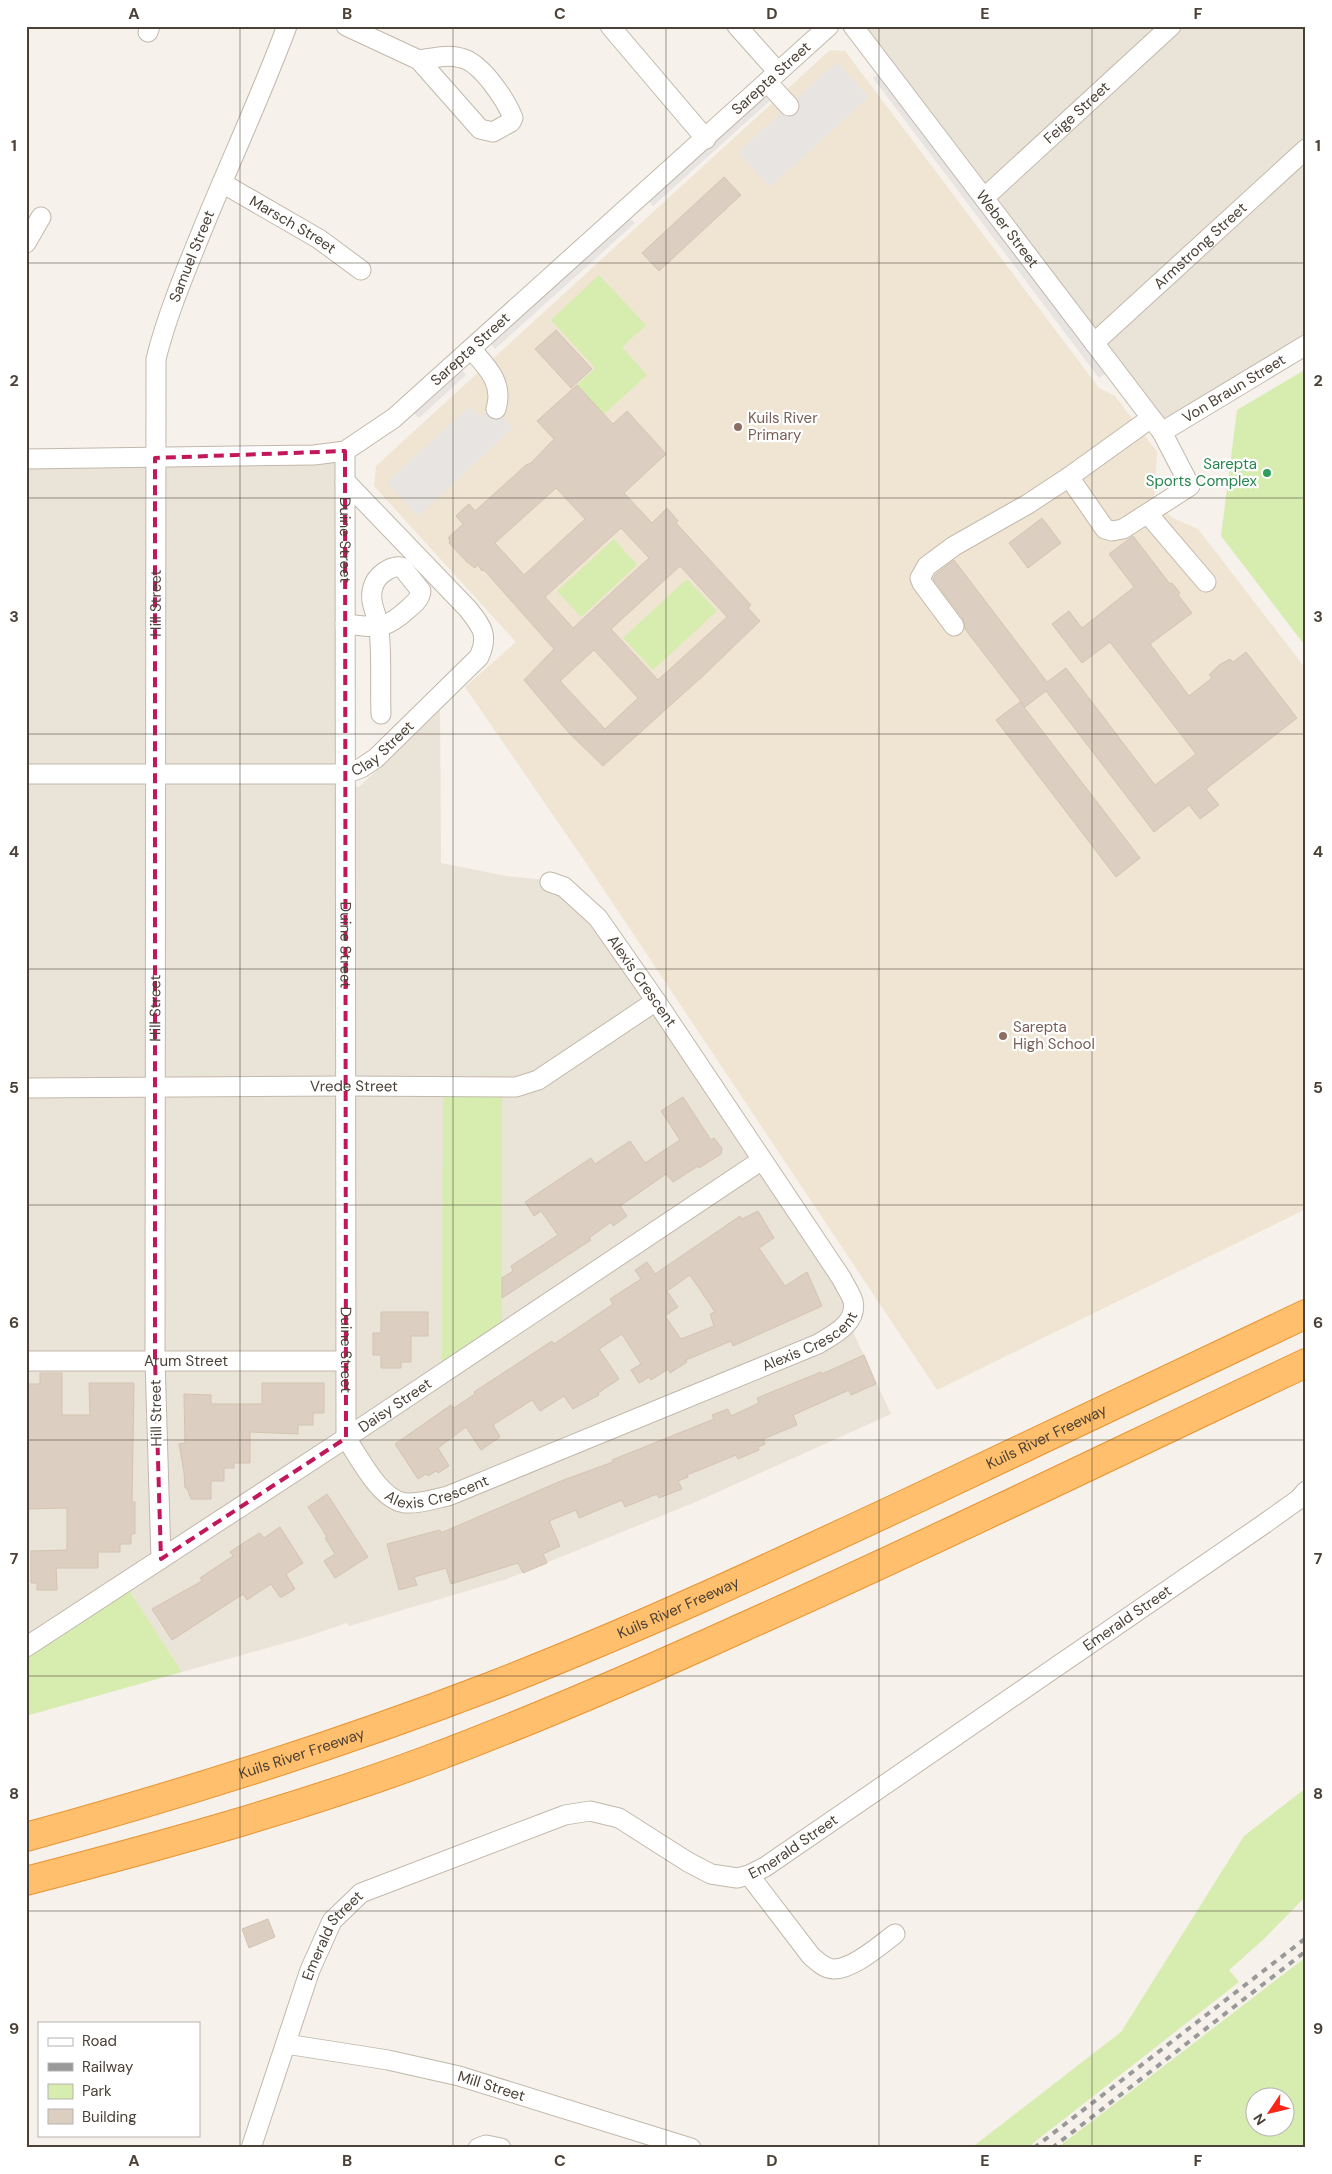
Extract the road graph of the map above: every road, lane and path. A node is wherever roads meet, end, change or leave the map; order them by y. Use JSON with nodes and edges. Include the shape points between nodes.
{"nodes":[{"id":1,"x":287,"y":26,"type":"edge"},
{"id":2,"x":346,"y":26,"type":"edge"},
{"id":3,"x":610,"y":26,"type":"edge"},
{"id":4,"x":737,"y":26,"type":"edge"},
{"id":5,"x":829,"y":26,"type":"edge"},
{"id":6,"x":853,"y":26,"type":"edge"},
{"id":7,"x":1171,"y":26,"type":"edge"},
{"id":8,"x":419,"y":60,"type":"junction"},
{"id":9,"x":772,"y":77,"type":"junction"},
{"id":10,"x":789,"y":106,"type":"dead end"},
{"id":11,"x":706,"y":138,"type":"junction"},
{"id":12,"x":1306,"y":148,"type":"edge"},
{"id":13,"x":222,"y":183,"type":"junction"},
{"id":14,"x":984,"y":198,"type":"junction"},
{"id":15,"x":42,"y":217,"type":"dead end"},
{"id":16,"x":26,"y":244,"type":"edge"},
{"id":17,"x":361,"y":270,"type":"dead end"},
{"id":18,"x":1094,"y":344,"type":"junction"},
{"id":19,"x":1306,"y":345,"type":"edge"},
{"id":20,"x":471,"y":349,"type":"junction"},
{"id":21,"x":496,"y":409,"type":"dead end"},
{"id":22,"x":1156,"y":425,"type":"junction"},
{"id":23,"x":345,"y":451,"type":"junction"},
{"id":24,"x":156,"y":458,"type":"junction"},
{"id":25,"x":26,"y":459,"type":"edge"},
{"id":26,"x":1069,"y":477,"type":"junction"},
{"id":27,"x":345,"y":481,"type":"junction"},
{"id":28,"x":1148,"y":514,"type":"junction"},
{"id":29,"x":1206,"y":582,"type":"dead end"},
{"id":30,"x":345,"y":624,"type":"junction"},
{"id":31,"x":954,"y":626,"type":"dead end"},
{"id":32,"x":381,"y":714,"type":"dead end"},
{"id":33,"x":26,"y":774,"type":"edge"},
{"id":34,"x":156,"y":774,"type":"junction"},
{"id":35,"x":345,"y":774,"type":"junction"},
{"id":36,"x":550,"y":882,"type":"dead end"},
{"id":37,"x":656,"y":1001,"type":"junction"},
{"id":38,"x":347,"y":1086,"type":"junction"},
{"id":39,"x":26,"y":1088,"type":"edge"},
{"id":40,"x":156,"y":1088,"type":"junction"},
{"id":41,"x":762,"y":1160,"type":"junction"},
{"id":42,"x":1306,"y":1314,"type":"edge"},
{"id":43,"x":155,"y":1360,"type":"junction"},
{"id":44,"x":26,"y":1361,"type":"edge"},
{"id":45,"x":345,"y":1361,"type":"junction"},
{"id":46,"x":1306,"y":1363,"type":"edge"},
{"id":47,"x":346,"y":1438,"type":"junction"},
{"id":48,"x":1302,"y":1495,"type":"edge"},
{"id":49,"x":161,"y":1559,"type":"junction"},
{"id":50,"x":26,"y":1647,"type":"edge"},
{"id":51,"x":26,"y":1837,"type":"edge"},
{"id":52,"x":749,"y":1875,"type":"junction"},
{"id":53,"x":26,"y":1881,"type":"edge"},
{"id":54,"x":895,"y":1934,"type":"dead end"},
{"id":55,"x":286,"y":2044,"type":"junction"},
{"id":56,"x":251,"y":2148,"type":"edge"},
{"id":57,"x":478,"y":2148,"type":"edge"},
{"id":58,"x":501,"y":2148,"type":"edge"},
{"id":59,"x":691,"y":2148,"type":"edge"}],
"edges":[{"from":1,"to":13,"type":"street","name":"Samuel Street"},
{"from":2,"to":8,"type":"street"},
{"from":3,"to":11,"type":"street"},
{"from":4,"to":9,"type":"street"},
{"from":5,"to":9,"type":"street","name":"Sarepta Street"},
{"from":6,"to":14,"type":"street","name":"Weber Street"},
{"from":7,"to":14,"type":"street","name":"Feige Street"},
{"from":8,"to":8,"type":"street","via":[[453,56],[472,62],[492,83],[511,112],[511,122],[493,132],[480,129]]},
{"from":9,"to":10,"type":"street"},
{"from":9,"to":11,"type":"street","name":"Sarepta Street"},
{"from":11,"to":20,"type":"street","name":"Sarepta Street"},
{"from":12,"to":18,"type":"street","name":"Armstrong Street"},
{"from":13,"to":17,"type":"street","name":"Marsch Street","via":[[319,239]]},
{"from":13,"to":24,"type":"street","name":"Samuel Street","via":[[179,287],[156,359]]},
{"from":14,"to":18,"type":"street","name":"Weber Street"},
{"from":15,"to":16,"type":"street"},
{"from":18,"to":22,"type":"street","name":"Weber Street"},
{"from":19,"to":22,"type":"street","name":"Von Braun Street"},
{"from":20,"to":21,"type":"street","via":[[496,383]]},
{"from":20,"to":23,"type":"street","name":"Sarepta Street","via":[[394,418]]},
{"from":22,"to":26,"type":"street","name":"Von Braun Street"},
{"from":22,"to":28,"type":"street","name":"Weber Street","via":[[1190,486]]},
{"from":23,"to":24,"type":"street","name":"Sarepta Street","via":[[314,455]]},
{"from":23,"to":27,"type":"street","name":"Duine Street"},
{"from":24,"to":25,"type":"street","name":"Sarepta Street"},
{"from":24,"to":34,"type":"street","name":"Hill Street"},
{"from":26,"to":28,"type":"street","via":[[1105,529],[1123,529]]},
{"from":26,"to":31,"type":"street","name":"Von Braun Street","via":[[954,546],[923,570],[922,583]]},
{"from":27,"to":30,"type":"street","name":"Duine Street"},
{"from":27,"to":35,"type":"street","name":"Clay Street","via":[[468,610],[479,623],[485,645],[468,669],[376,758]]},
{"from":28,"to":29,"type":"street"},
{"from":30,"to":32,"type":"street","via":[[379,627]]},
{"from":30,"to":35,"type":"street","name":"Duine Street"},
{"from":33,"to":34,"type":"street","name":"Clay Street"},
{"from":34,"to":35,"type":"street","name":"Clay Street"},
{"from":34,"to":40,"type":"street","name":"Hill Street"},
{"from":35,"to":38,"type":"street","name":"Duine Street"},
{"from":36,"to":37,"type":"street","name":"Alexis Crescent","via":[[564,887],[598,918]]},
{"from":37,"to":38,"type":"street","name":"Vrede Street","via":[[527,1085]]},
{"from":37,"to":41,"type":"street","name":"Alexis Crescent"},
{"from":38,"to":40,"type":"street","name":"Vrede Street"},
{"from":38,"to":45,"type":"street","name":"Duine Street"},
{"from":39,"to":40,"type":"street","name":"Vrede Street"},
{"from":40,"to":43,"type":"street","name":"Hill Street"},
{"from":41,"to":47,"type":"street","name":"Daisy Street"},
{"from":41,"to":47,"type":"street","name":"Alexis Crescent","via":[[842,1279],[853,1301],[852,1317],[840,1330],[818,1344],[448,1496],[425,1502],[404,1503],[385,1494]]},
{"from":42,"to":51,"type":"highway","name":"Kuils River Freeway","via":[[761,1572],[586,1648],[400,1721],[273,1764]]},
{"from":43,"to":44,"type":"street","name":"Arum Street"},
{"from":43,"to":45,"type":"street","name":"Arum Street"},
{"from":43,"to":49,"type":"street","name":"Hill Street"},
{"from":45,"to":47,"type":"street","name":"Duine Street"},
{"from":46,"to":53,"type":"highway","via":[[872,1570],[598,1693],[426,1761],[285,1810]]},
{"from":47,"to":49,"type":"street","name":"Daisy Street"},
{"from":48,"to":52,"type":"street","name":"Emerald Street","via":[[806,1839]]},
{"from":49,"to":50,"type":"street","name":"Daisy Street"},
{"from":52,"to":54,"type":"street","via":[[811,1956],[823,1966],[833,1969],[856,1962]]},
{"from":52,"to":55,"type":"street","name":"Emerald Street","via":[[737,1878],[711,1874],[619,1818],[590,1812],[565,1815],[361,1893],[332,1922],[310,1970]]},
{"from":55,"to":56,"type":"street","name":"Emerald Street"},
{"from":55,"to":59,"type":"street","name":"Mill Street","via":[[388,2060],[450,2074]]},
{"from":57,"to":58,"type":"street","via":[[486,2145]]}]}
